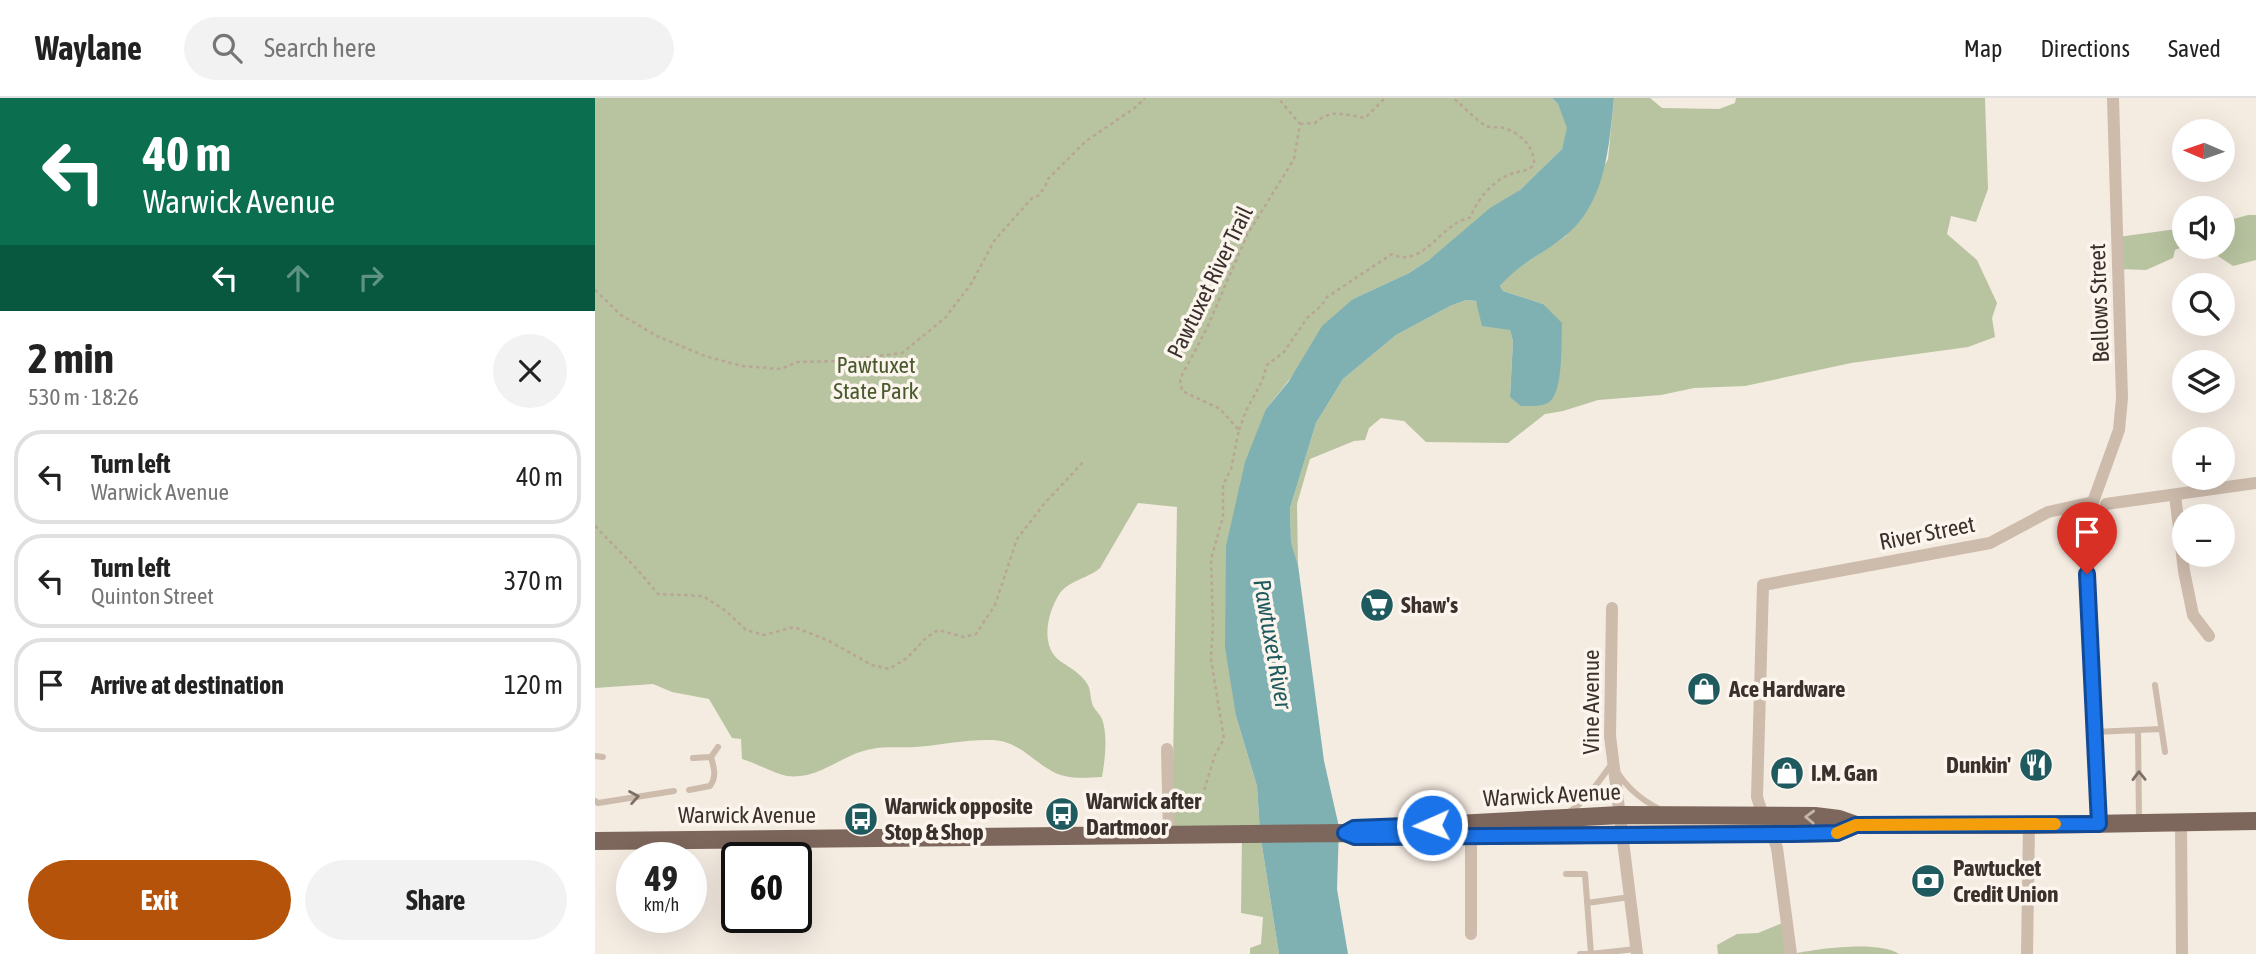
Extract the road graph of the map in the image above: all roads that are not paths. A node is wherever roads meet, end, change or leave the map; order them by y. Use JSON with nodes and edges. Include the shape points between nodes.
{"nodes":[{"id":1,"x":2113,"y":98,"type":"edge"},
{"id":2,"x":2256,"y":482,"type":"edge"},
{"id":3,"x":2175,"y":495,"type":"junction"},
{"id":4,"x":2099,"y":503,"type":"junction"},
{"id":5,"x":1612,"y":608,"type":"dead end"},
{"id":6,"x":2209,"y":636,"type":"dead end"},
{"id":7,"x":2155,"y":685,"type":"dead end"},
{"id":8,"x":2161,"y":729,"type":"junction"},
{"id":9,"x":2138,"y":730,"type":"junction"},
{"id":10,"x":2094,"y":732,"type":"junction"},
{"id":11,"x":718,"y":747,"type":"dead end"},
{"id":12,"x":1167,"y":749,"type":"dead end"},
{"id":13,"x":2165,"y":752,"type":"dead end"},
{"id":14,"x":711,"y":757,"type":"junction"},
{"id":15,"x":693,"y":758,"type":"dead end"},
{"id":16,"x":1612,"y":763,"type":"junction"},
{"id":17,"x":689,"y":790,"type":"dead end"},
{"id":18,"x":674,"y":791,"type":"dead end"},
{"id":19,"x":595,"y":801,"type":"edge"},
{"id":20,"x":1670,"y":814,"type":"junction"},
{"id":21,"x":1620,"y":815,"type":"junction"},
{"id":22,"x":1763,"y":816,"type":"junction"},
{"id":23,"x":1557,"y":819,"type":"junction"},
{"id":24,"x":2181,"y":821,"type":"junction"},
{"id":25,"x":2256,"y":821,"type":"edge"},
{"id":26,"x":2139,"y":822,"type":"junction"},
{"id":27,"x":2099,"y":824,"type":"junction"},
{"id":28,"x":1856,"y":825,"type":"junction"},
{"id":29,"x":2029,"y":825,"type":"junction"},
{"id":30,"x":1342,"y":833,"type":"junction"},
{"id":31,"x":1772,"y":833,"type":"junction"},
{"id":32,"x":1169,"y":834,"type":"junction"},
{"id":33,"x":1471,"y":836,"type":"junction"},
{"id":34,"x":1624,"y":836,"type":"junction"},
{"id":35,"x":595,"y":841,"type":"edge"},
{"id":36,"x":1566,"y":874,"type":"dead end"},
{"id":37,"x":1630,"y":897,"type":"junction"},
{"id":38,"x":1587,"y":902,"type":"junction"},
{"id":39,"x":1471,"y":934,"type":"dead end"},
{"id":40,"x":1636,"y":951,"type":"edge"},
{"id":41,"x":1580,"y":954,"type":"edge"},
{"id":42,"x":1591,"y":954,"type":"edge"},
{"id":43,"x":1791,"y":954,"type":"edge"},
{"id":44,"x":2027,"y":954,"type":"edge"},
{"id":45,"x":2182,"y":954,"type":"edge"}],
"edges":[{"from":1,"to":4,"type":"street","name":"Bellows Street","via":[[2122,398],[2119,430]]},
{"from":2,"to":3,"type":"street","name":"River Street"},
{"from":3,"to":4,"type":"street","name":"River Street"},
{"from":3,"to":6,"type":"street","via":[[2193,615]]},
{"from":4,"to":10,"type":"street","name":"Bellows Street","via":[[2087,529]]},
{"from":4,"to":22,"type":"street","name":"River Street","via":[[2048,512],[1990,543],[1763,584],[1758,797]]},
{"from":5,"to":16,"type":"street","name":"Vine Avenue"},
{"from":7,"to":8,"type":"lane"},
{"from":8,"to":9,"type":"lane"},
{"from":8,"to":13,"type":"lane"},
{"from":9,"to":10,"type":"lane"},
{"from":26,"to":9,"type":"lane","one_way":true},
{"from":10,"to":27,"type":"street","name":"Bellows Street"},
{"from":11,"to":14,"type":"lane"},
{"from":12,"to":32,"type":"street"},
{"from":14,"to":15,"type":"lane"},
{"from":14,"to":17,"type":"lane","via":[[715,771],[710,786]]},
{"from":16,"to":20,"type":"lane","via":[[1623,782],[1644,801]]},
{"from":16,"to":21,"type":"street","name":"Vine Avenue"},
{"from":16,"to":23,"type":"lane","via":[[1579,805]]},
{"from":19,"to":18,"type":"lane","one_way":true},
{"from":20,"to":21,"type":"main road","name":"Warwick Avenue"},
{"from":20,"to":22,"type":"main road","name":"Warwick Avenue"},
{"from":21,"to":23,"type":"main road","name":"Warwick Avenue"},
{"from":21,"to":34,"type":"street","name":"Vine Avenue"},
{"from":28,"to":22,"type":"main road","name":"Warwick Avenue","one_way":true,"via":[[1815,816]]},
{"from":23,"to":30,"type":"main road","name":"Warwick Avenue","via":[[1354,828]]},
{"from":24,"to":25,"type":"main road","name":"Warwick Avenue"},
{"from":24,"to":26,"type":"main road","name":"Warwick Avenue"},
{"from":24,"to":45,"type":"street"},
{"from":26,"to":27,"type":"main road","name":"Warwick Avenue"},
{"from":27,"to":29,"type":"main road","name":"Warwick Avenue"},
{"from":28,"to":29,"type":"main road","name":"Warwick Avenue"},
{"from":28,"to":31,"type":"main road","name":"Warwick Avenue","via":[[1837,833]]},
{"from":29,"to":44,"type":"street"},
{"from":30,"to":32,"type":"main road","name":"Warwick Avenue"},
{"from":30,"to":33,"type":"main road","name":"Warwick Avenue","via":[[1355,837]]},
{"from":31,"to":34,"type":"main road","name":"Warwick Avenue"},
{"from":31,"to":43,"type":"street"},
{"from":32,"to":35,"type":"main road","name":"Warwick Avenue"},
{"from":33,"to":34,"type":"main road","name":"Warwick Avenue"},
{"from":33,"to":39,"type":"street"},
{"from":34,"to":37,"type":"street","name":"Vine Avenue"},
{"from":36,"to":38,"type":"lane","via":[[1585,874]]},
{"from":37,"to":38,"type":"lane"},
{"from":37,"to":40,"type":"street","name":"Vine Avenue"},
{"from":38,"to":42,"type":"lane"},
{"from":40,"to":42,"type":"lane"},
{"from":41,"to":42,"type":"lane"}]}
